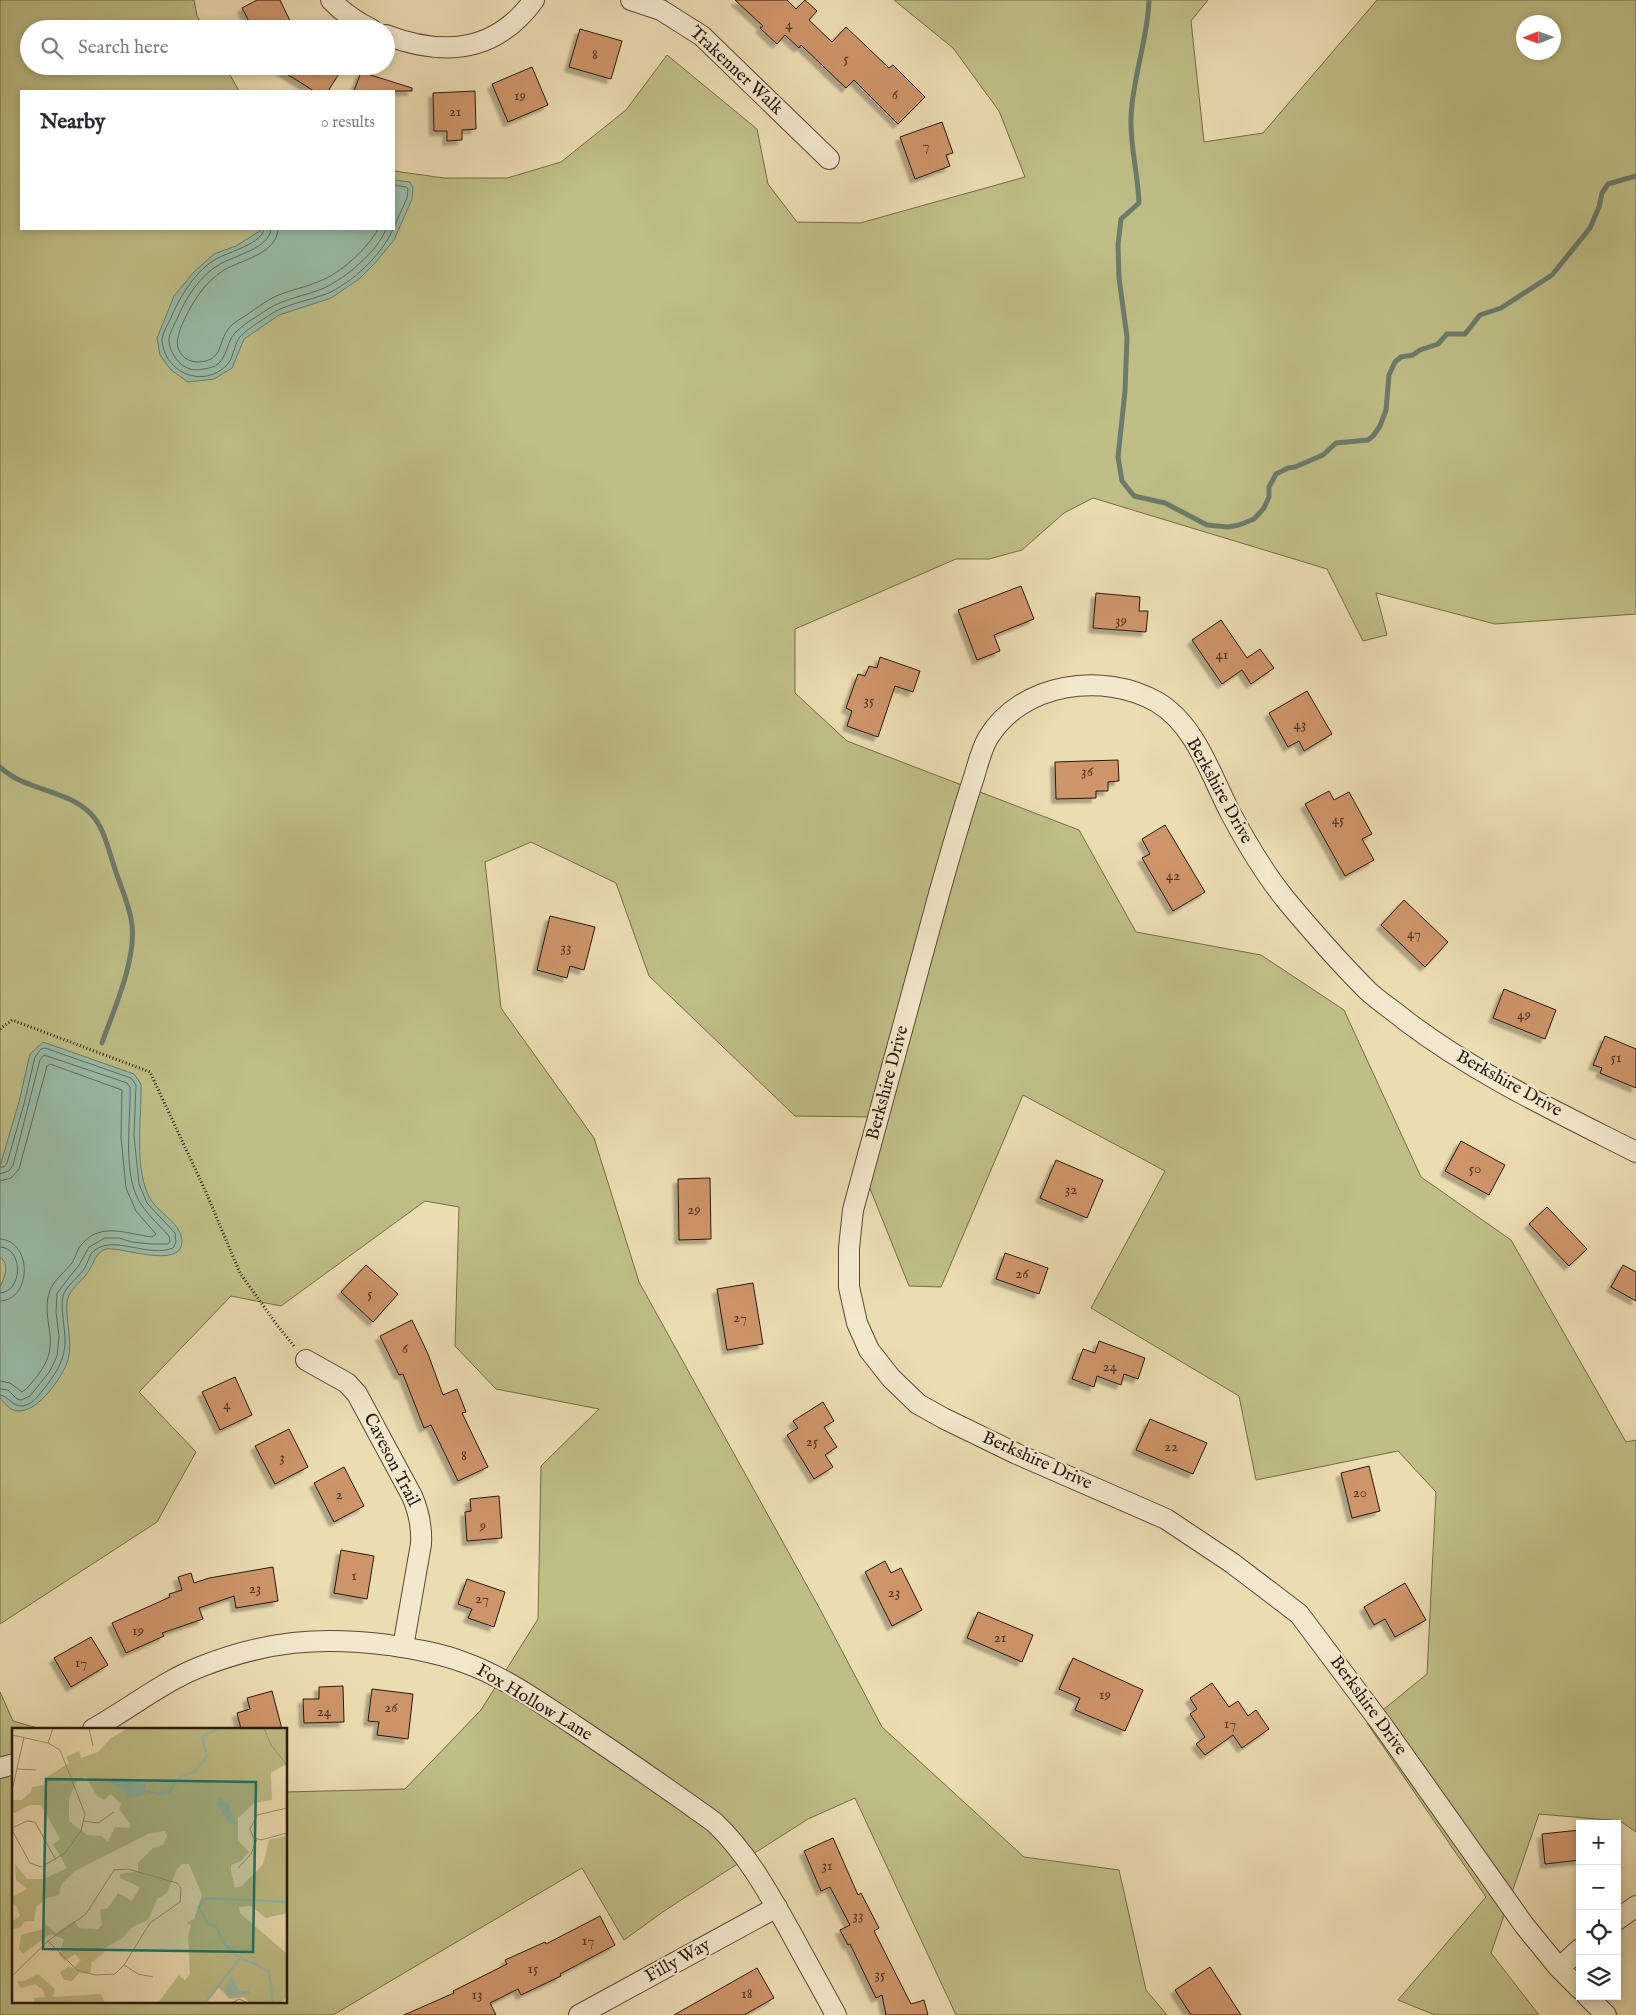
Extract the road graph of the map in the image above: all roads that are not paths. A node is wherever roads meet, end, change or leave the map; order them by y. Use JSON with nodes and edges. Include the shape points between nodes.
{"nodes":[{"id":1,"x":331,"y":0,"type":"edge"},
{"id":2,"x":534,"y":0,"type":"edge"},
{"id":3,"x":631,"y":0,"type":"edge"},
{"id":4,"x":353,"y":20,"type":"edge"},
{"id":5,"x":395,"y":38,"type":"edge"},
{"id":6,"x":829,"y":160,"type":"dead end"},
{"id":7,"x":1636,"y":1152,"type":"edge"},
{"id":8,"x":306,"y":1360,"type":"road end"},
{"id":9,"x":403,"y":1647,"type":"junction"},
{"id":10,"x":94,"y":1728,"type":"edge"},
{"id":11,"x":1636,"y":1906,"type":"edge"},
{"id":12,"x":777,"y":1907,"type":"junction"},
{"id":13,"x":1621,"y":1917,"type":"edge"},
{"id":14,"x":1576,"y":1953,"type":"edge"},
{"id":15,"x":1559,"y":1968,"type":"junction"},
{"id":16,"x":1576,"y":1985,"type":"edge"},
{"id":17,"x":1591,"y":2000,"type":"edge"},
{"id":18,"x":579,"y":2015,"type":"edge"},
{"id":19,"x":836,"y":2015,"type":"edge"},
{"id":20,"x":1606,"y":2015,"type":"edge"}],
"edges":[{"from":1,"to":4,"type":"street"},
{"from":2,"to":5,"type":"street","via":[[523,15],[502,32],[467,46],[432,47]]},
{"from":3,"to":6,"type":"street","name":"Trakenner Walk","via":[[661,10],[702,36]]},
{"from":7,"to":15,"type":"street","name":"Berkshire Drive","via":[[1472,1066],[1370,993],[1286,900],[1258,860],[1184,726],[1162,705],[1145,696],[1115,687],[1080,685],[1028,700],[998,723],[985,742],[959,822],[853,1210],[849,1248],[849,1287],[856,1323],[869,1350],[891,1378],[918,1404],[1017,1454],[1166,1519],[1232,1563],[1299,1614],[1388,1733],[1524,1926]]},
{"from":8,"to":9,"type":"street","name":"Caveson Trail","via":[[342,1380],[357,1394],[417,1508],[421,1544]]},
{"from":9,"to":10,"type":"street","name":"Fox Hollow Lane","via":[[331,1640],[263,1647],[180,1676]]},
{"from":9,"to":12,"type":"street","name":"Fox Hollow Lane","via":[[463,1662],[493,1675],[540,1702],[650,1777],[730,1836]]},
{"from":11,"to":13,"type":"street"},
{"from":12,"to":18,"type":"street","name":"Filly Way"},
{"from":12,"to":19,"type":"street","name":"Fox Hollow Lane"},
{"from":14,"to":15,"type":"street"},
{"from":15,"to":16,"type":"street","name":"Berkshire Drive"},
{"from":17,"to":20,"type":"street"}]}
